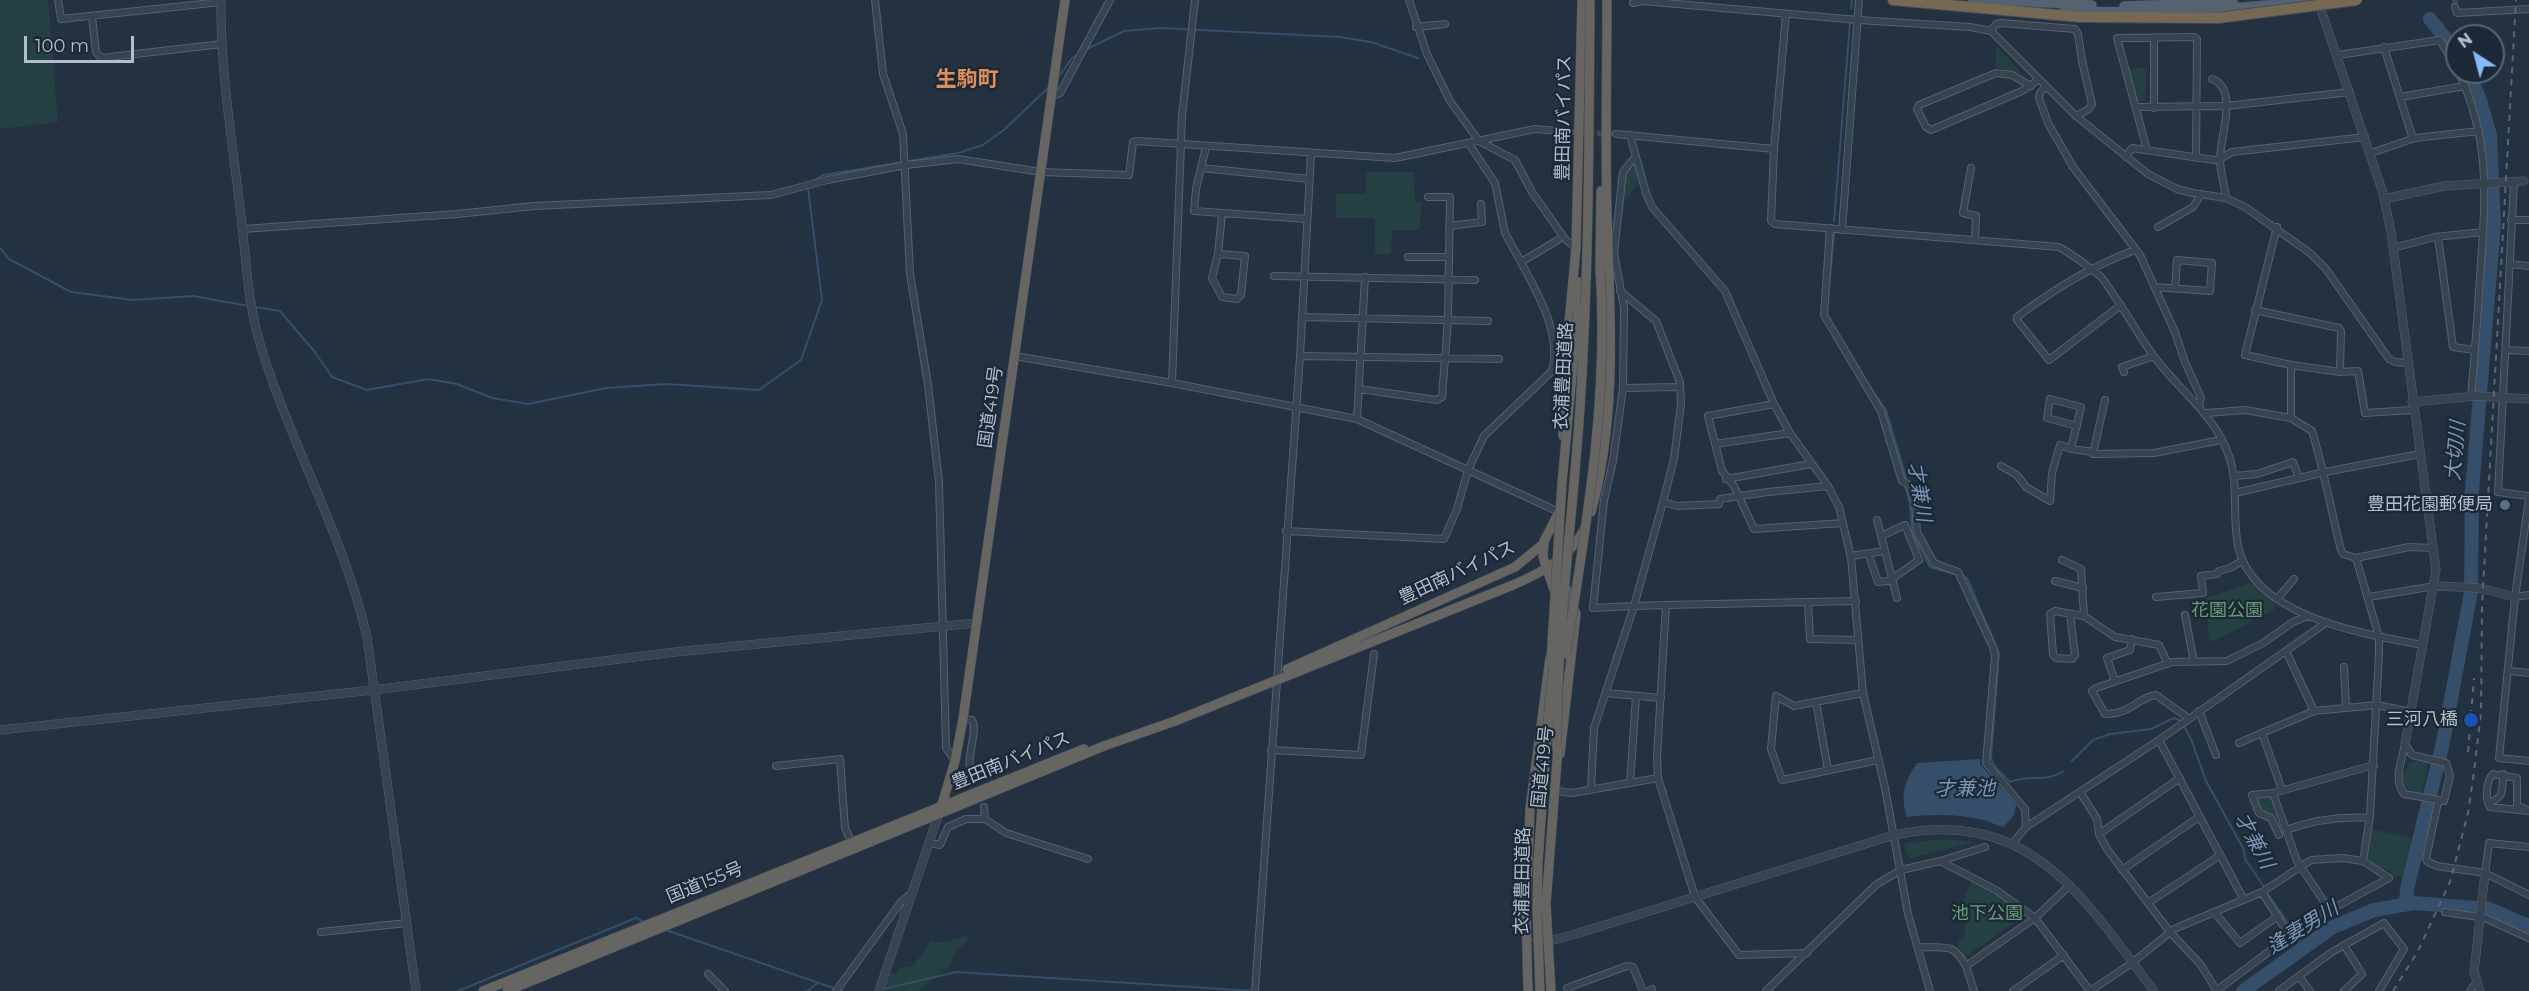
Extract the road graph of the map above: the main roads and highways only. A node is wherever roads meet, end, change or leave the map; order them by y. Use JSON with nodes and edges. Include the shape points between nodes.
{"nodes":[{"id":1,"x":1065,"y":0,"type":"edge"},
{"id":2,"x":1582,"y":0,"type":"edge"},
{"id":3,"x":1588,"y":0,"type":"edge"},
{"id":4,"x":1607,"y":0,"type":"edge"},
{"id":5,"x":1893,"y":0,"type":"edge"},
{"id":6,"x":2263,"y":0,"type":"edge"},
{"id":7,"x":2318,"y":0,"type":"edge"},
{"id":8,"x":2327,"y":0,"type":"edge"},
{"id":9,"x":2357,"y":0,"type":"edge"},
{"id":10,"x":1972,"y":2,"type":"edge"},
{"id":11,"x":1607,"y":141,"type":"junction"},
{"id":12,"x":1579,"y":182,"type":"junction"},
{"id":13,"x":1545,"y":540,"type":"junction"},
{"id":14,"x":1569,"y":552,"type":"junction"},
{"id":15,"x":1548,"y":569,"type":"junction"},
{"id":16,"x":1526,"y":580,"type":"junction"},
{"id":17,"x":1554,"y":588,"type":"junction"},
{"id":18,"x":1276,"y":677,"type":"junction"},
{"id":19,"x":1550,"y":700,"type":"junction"},
{"id":20,"x":1557,"y":752,"type":"junction"},
{"id":21,"x":939,"y":811,"type":"junction"},
{"id":22,"x":1528,"y":857,"type":"junction"},
{"id":23,"x":483,"y":991,"type":"edge"},
{"id":24,"x":507,"y":991,"type":"edge"},
{"id":25,"x":1528,"y":991,"type":"edge"},
{"id":26,"x":1534,"y":991,"type":"edge"},
{"id":27,"x":1540,"y":991,"type":"edge"},
{"id":28,"x":1552,"y":991,"type":"edge"}],
"edges":[{"from":1,"to":21,"type":"highway","name":"国道419号","via":[[963,719]]},
{"from":2,"to":12,"type":"highway","name":"豊田南バイパス"},
{"from":3,"to":19,"type":"highway","name":"衣浦豊田道路","bridge":true,"via":[[1579,343]]},
{"from":3,"to":20,"type":"highway","name":"衣浦豊田道路","bridge":true,"via":[[1583,343],[1566,563]]},
{"from":4,"to":11,"type":"highway"},
{"from":5,"to":10,"type":"highway"},
{"from":6,"to":10,"type":"main road","via":[[2113,6]]},
{"from":7,"to":8,"type":"main road"},
{"from":7,"to":10,"type":"main road","via":[[2174,12],[2046,11]]},
{"from":9,"to":10,"type":"highway","bridge":true,"via":[[2218,18],[2080,17]]},
{"from":11,"to":14,"type":"highway","name":"豊田南バイパス","via":[[1612,326],[1607,414],[1592,508],[1584,531]]},
{"from":11,"to":20,"type":"highway","name":"衣浦豊田道路","bridge":true,"via":[[1600,211],[1602,339],[1593,459],[1565,660]]},
{"from":12,"to":13,"type":"highway","name":"豊田南バイパス","via":[[1564,376],[1563,474],[1559,512]]},
{"from":12,"to":19,"type":"highway","name":"衣浦豊田道路","bridge":true,"via":[[1578,310]]},
{"from":13,"to":15,"type":"highway","name":"国道419号","via":[[1543,552]]},
{"from":13,"to":18,"type":"highway","name":"豊田南バイパス","via":[[1530,556],[1504,573]]},
{"from":14,"to":15,"type":"highway","name":"豊田南バイパス"},
{"from":14,"to":28,"type":"highway","name":"国道419号","via":[[1562,565],[1562,578],[1576,614],[1552,844]]},
{"from":15,"to":16,"type":"highway","name":"豊田南バイパス"},
{"from":15,"to":17,"type":"highway","name":"国道419号"},
{"from":16,"to":17,"type":"highway","via":[[1542,578]]},
{"from":16,"to":18,"type":"highway","name":"豊田南バイパス"},
{"from":17,"to":22,"type":"highway","name":"国道419号","via":[[1550,661],[1532,790]]},
{"from":18,"to":21,"type":"highway","name":"豊田南バイパス","via":[[1175,721]]},
{"from":19,"to":27,"type":"highway","name":"衣浦豊田道路","bridge":true,"via":[[1536,910]]},
{"from":20,"to":28,"type":"highway","name":"衣浦豊田道路","bridge":true,"via":[[1546,904]]},
{"from":21,"to":23,"type":"highway","name":"国道155号","via":[[851,842]]},
{"from":21,"to":24,"type":"highway","name":"国道155号"},
{"from":22,"to":25,"type":"highway","name":"国道419号"},
{"from":22,"to":26,"type":"highway","via":[[1536,884],[1538,979]]}]}
